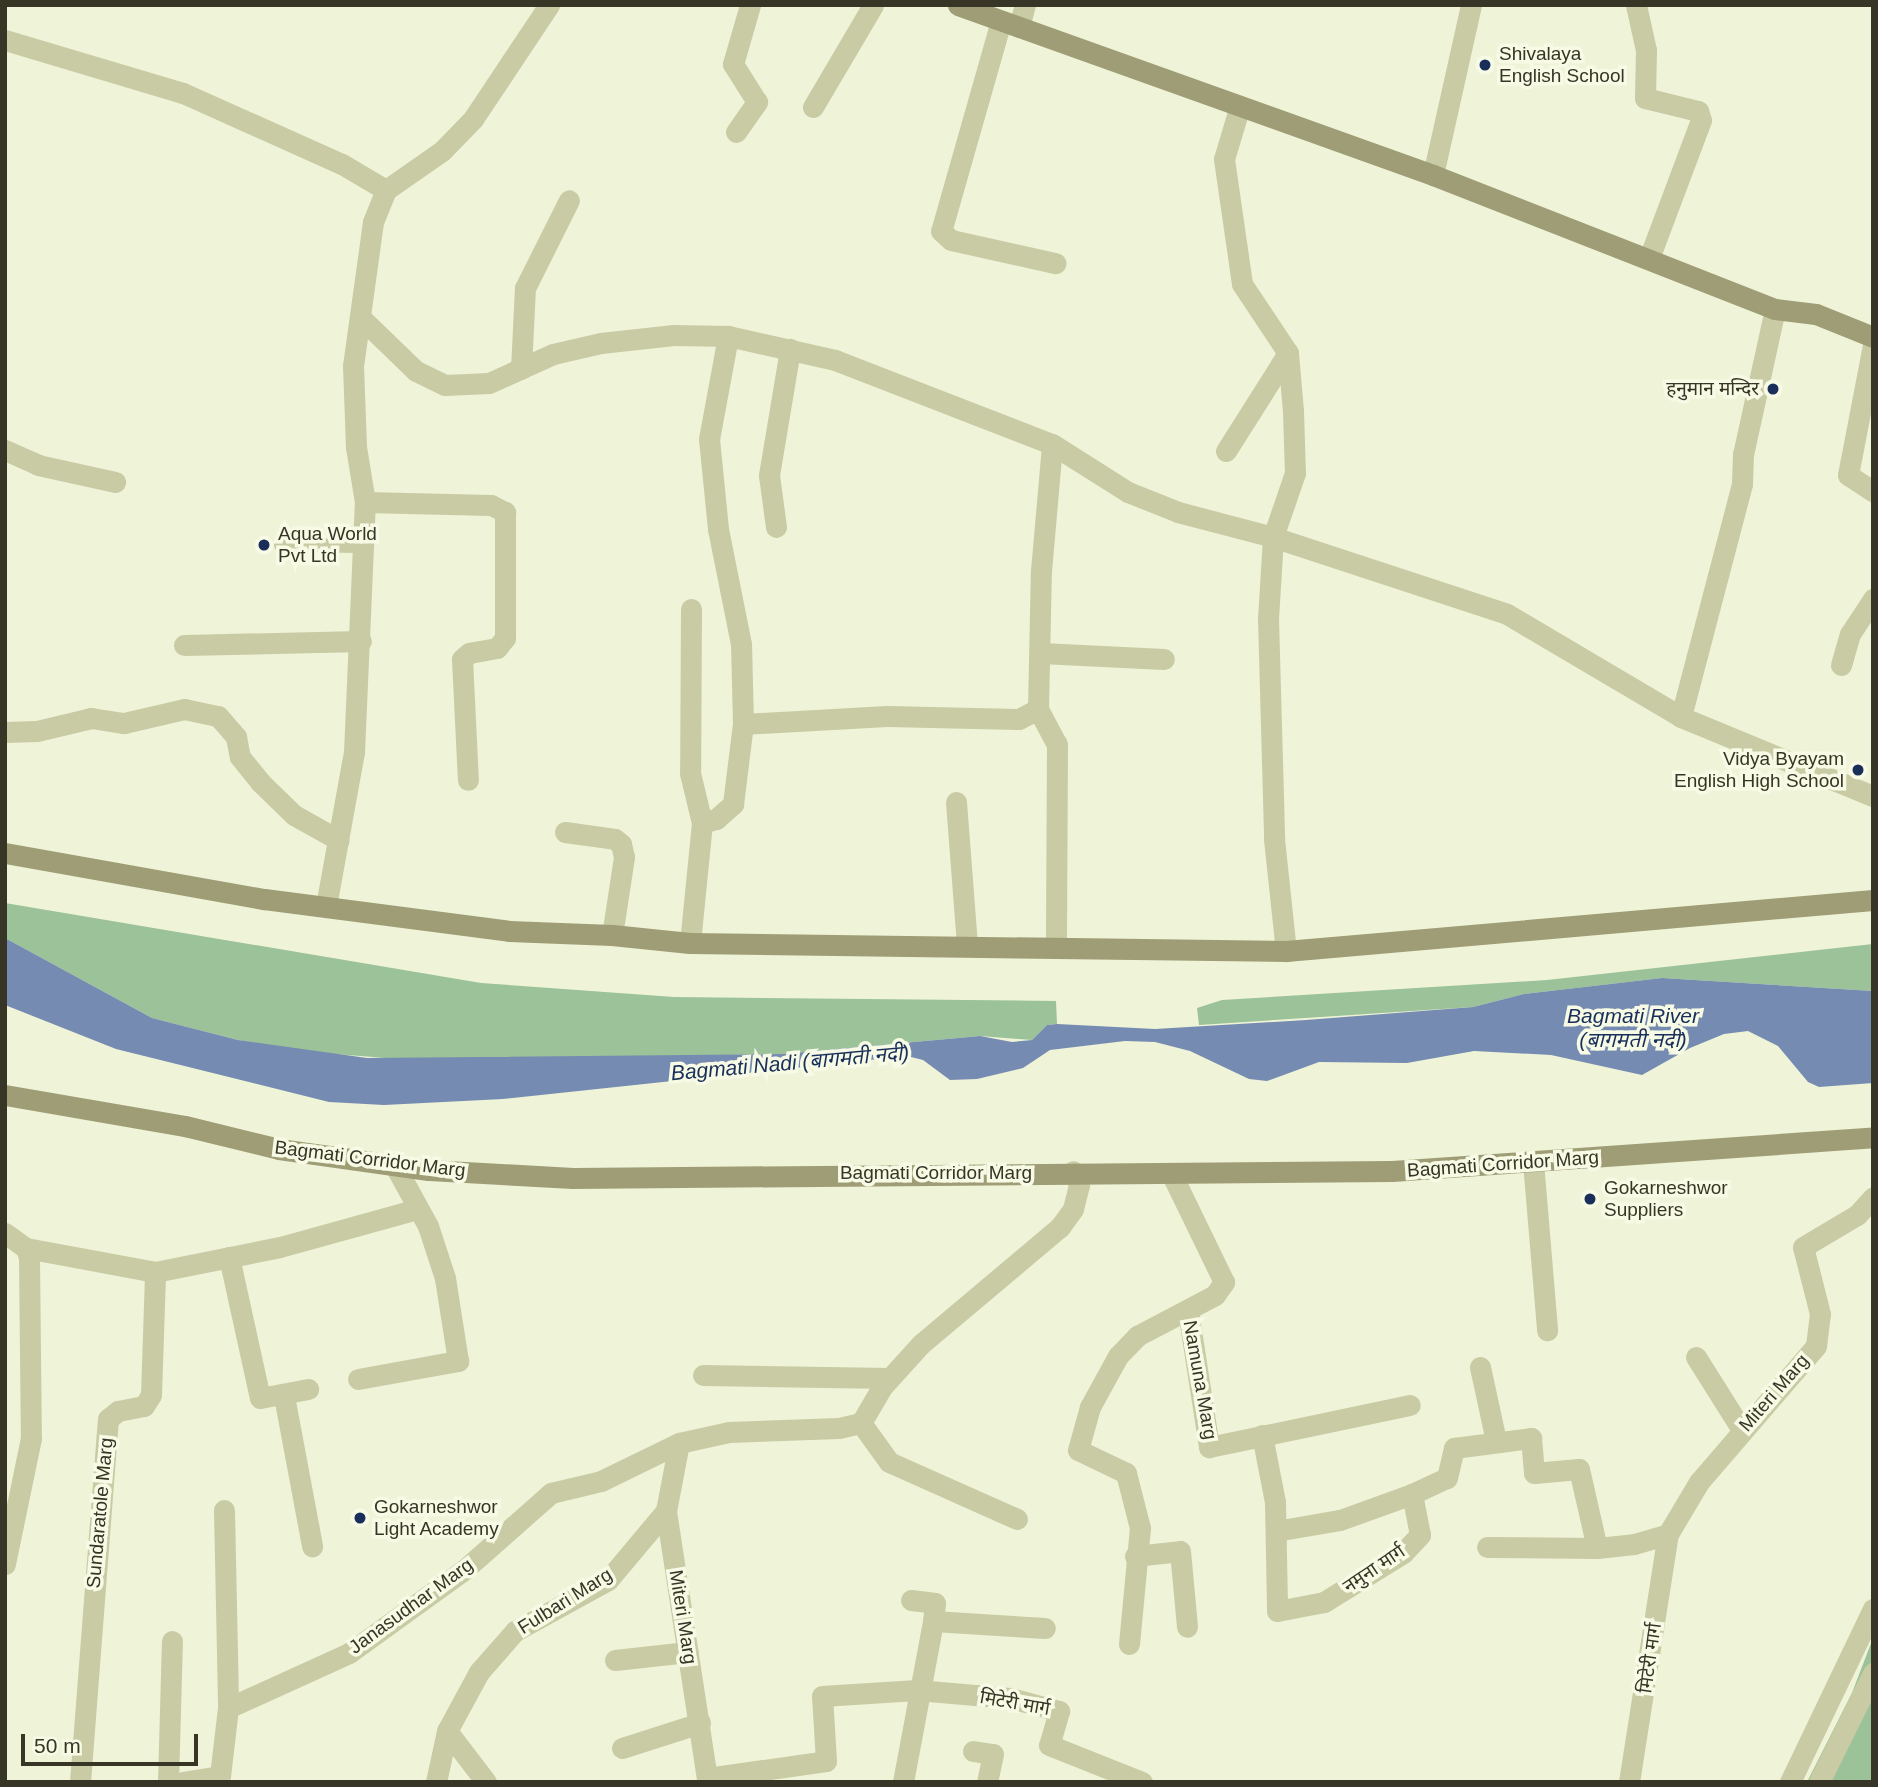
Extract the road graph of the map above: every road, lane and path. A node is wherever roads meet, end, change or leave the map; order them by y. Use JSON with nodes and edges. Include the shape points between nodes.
{"nodes":[{"id":1,"x":549,"y":5,"type":"edge"},
{"id":2,"x":750,"y":5,"type":"edge"},
{"id":3,"x":873,"y":5,"type":"edge"},
{"id":4,"x":958,"y":5,"type":"edge"},
{"id":5,"x":1025,"y":5,"type":"edge"},
{"id":6,"x":1471,"y":5,"type":"edge"},
{"id":7,"x":1636,"y":5,"type":"edge"},
{"id":8,"x":1010,"y":24,"type":"junction"},
{"id":9,"x":5,"y":40,"type":"edge"},
{"id":10,"x":813,"y":107,"type":"dead end"},
{"id":11,"x":1239,"y":109,"type":"junction"},
{"id":12,"x":736,"y":132,"type":"dead end"},
{"id":13,"x":1433,"y":175,"type":"junction"},
{"id":14,"x":386,"y":190,"type":"junction"},
{"id":15,"x":569,"y":200,"type":"dead end"},
{"id":16,"x":1649,"y":258,"type":"junction"},
{"id":17,"x":1055,"y":263,"type":"dead end"},
{"id":18,"x":1775,"y":309,"type":"junction"},
{"id":19,"x":360,"y":317,"type":"junction"},
{"id":20,"x":728,"y":336,"type":"junction"},
{"id":21,"x":1873,"y":337,"type":"edge"},
{"id":22,"x":1873,"y":345,"type":"edge"},
{"id":23,"x":790,"y":349,"type":"junction"},
{"id":24,"x":1288,"y":353,"type":"junction"},
{"id":25,"x":521,"y":369,"type":"junction"},
{"id":26,"x":1052,"y":444,"type":"junction"},
{"id":27,"x":5,"y":450,"type":"edge"},
{"id":28,"x":1226,"y":451,"type":"dead end"},
{"id":29,"x":115,"y":482,"type":"dead end"},
{"id":30,"x":1873,"y":491,"type":"edge"},
{"id":31,"x":365,"y":502,"type":"junction"},
{"id":32,"x":776,"y":527,"type":"dead end"},
{"id":33,"x":1273,"y":537,"type":"junction"},
{"id":34,"x":281,"y":545,"type":"dead end"},
{"id":35,"x":361,"y":547,"type":"junction"},
{"id":36,"x":1873,"y":598,"type":"edge"},
{"id":37,"x":691,"y":609,"type":"dead end"},
{"id":38,"x":361,"y":641,"type":"junction"},
{"id":39,"x":184,"y":645,"type":"dead end"},
{"id":40,"x":1041,"y":653,"type":"junction"},
{"id":41,"x":1164,"y":659,"type":"dead end"},
{"id":42,"x":1841,"y":665,"type":"dead end"},
{"id":43,"x":1038,"y":709,"type":"junction"},
{"id":44,"x":1681,"y":717,"type":"junction"},
{"id":45,"x":743,"y":724,"type":"junction"},
{"id":46,"x":5,"y":732,"type":"edge"},
{"id":47,"x":468,"y":780,"type":"dead end"},
{"id":48,"x":1873,"y":796,"type":"edge"},
{"id":49,"x":956,"y":802,"type":"dead end"},
{"id":50,"x":702,"y":823,"type":"junction"},
{"id":51,"x":565,"y":832,"type":"dead end"},
{"id":52,"x":339,"y":840,"type":"junction"},
{"id":53,"x":5,"y":853,"type":"edge"},
{"id":54,"x":1873,"y":900,"type":"edge"},
{"id":55,"x":326,"y":906,"type":"junction"},
{"id":56,"x":611,"y":935,"type":"junction"},
{"id":57,"x":690,"y":943,"type":"junction"},
{"id":58,"x":967,"y":945,"type":"junction"},
{"id":59,"x":1056,"y":946,"type":"junction"},
{"id":60,"x":1286,"y":951,"type":"junction"},
{"id":61,"x":5,"y":1095,"type":"edge"},
{"id":62,"x":1873,"y":1137,"type":"edge"},
{"id":63,"x":1534,"y":1162,"type":"junction"},
{"id":64,"x":395,"y":1166,"type":"junction"},
{"id":65,"x":1073,"y":1171,"type":"junction"},
{"id":66,"x":1171,"y":1173,"type":"junction"},
{"id":67,"x":1873,"y":1197,"type":"edge"},
{"id":68,"x":417,"y":1209,"type":"junction"},
{"id":69,"x":5,"y":1233,"type":"edge"},
{"id":70,"x":26,"y":1248,"type":"junction"},
{"id":71,"x":229,"y":1257,"type":"junction"},
{"id":72,"x":155,"y":1272,"type":"junction"},
{"id":73,"x":1188,"y":1311,"type":"junction"},
{"id":74,"x":1547,"y":1330,"type":"dead end"},
{"id":75,"x":1696,"y":1357,"type":"dead end"},
{"id":76,"x":1480,"y":1367,"type":"dead end"},
{"id":77,"x":703,"y":1375,"type":"dead end"},
{"id":78,"x":890,"y":1378,"type":"junction"},
{"id":79,"x":358,"y":1379,"type":"dead end"},
{"id":80,"x":308,"y":1389,"type":"dead end"},
{"id":81,"x":284,"y":1396,"type":"junction"},
{"id":82,"x":1410,"y":1405,"type":"dead end"},
{"id":83,"x":861,"y":1423,"type":"junction"},
{"id":84,"x":1742,"y":1430,"type":"junction"},
{"id":85,"x":1262,"y":1435,"type":"junction"},
{"id":86,"x":1496,"y":1441,"type":"junction"},
{"id":87,"x":679,"y":1443,"type":"junction"},
{"id":88,"x":1412,"y":1494,"type":"junction"},
{"id":89,"x":223,"y":1510,"type":"dead end"},
{"id":90,"x":666,"y":1511,"type":"junction"},
{"id":91,"x":1017,"y":1519,"type":"dead end"},
{"id":92,"x":1276,"y":1531,"type":"junction"},
{"id":93,"x":1668,"y":1534,"type":"junction"},
{"id":94,"x":312,"y":1546,"type":"dead end"},
{"id":95,"x":1487,"y":1547,"type":"dead end"},
{"id":96,"x":1597,"y":1548,"type":"junction"},
{"id":97,"x":1135,"y":1556,"type":"junction"},
{"id":98,"x":5,"y":1564,"type":"edge"},
{"id":99,"x":911,"y":1600,"type":"dead end"},
{"id":100,"x":1873,"y":1609,"type":"edge"},
{"id":101,"x":933,"y":1621,"type":"junction"},
{"id":102,"x":1188,"y":1627,"type":"dead end"},
{"id":103,"x":1045,"y":1628,"type":"dead end"},
{"id":104,"x":172,"y":1642,"type":"dead end"},
{"id":105,"x":1129,"y":1644,"type":"dead end"},
{"id":106,"x":688,"y":1652,"type":"junction"},
{"id":107,"x":615,"y":1660,"type":"dead end"},
{"id":108,"x":1873,"y":1673,"type":"edge"},
{"id":109,"x":917,"y":1690,"type":"junction"},
{"id":110,"x":228,"y":1708,"type":"junction"},
{"id":111,"x":700,"y":1723,"type":"junction"},
{"id":112,"x":447,"y":1731,"type":"junction"},
{"id":113,"x":622,"y":1748,"type":"dead end"},
{"id":114,"x":973,"y":1751,"type":"dead end"},
{"id":115,"x":80,"y":1782,"type":"edge"},
{"id":116,"x":168,"y":1782,"type":"edge"},
{"id":117,"x":182,"y":1782,"type":"edge"},
{"id":118,"x":436,"y":1782,"type":"edge"},
{"id":119,"x":486,"y":1782,"type":"edge"},
{"id":120,"x":903,"y":1782,"type":"edge"},
{"id":121,"x":987,"y":1782,"type":"edge"},
{"id":122,"x":1142,"y":1782,"type":"edge"},
{"id":123,"x":1629,"y":1782,"type":"edge"},
{"id":124,"x":1790,"y":1782,"type":"edge"},
{"id":125,"x":1819,"y":1782,"type":"edge"}],
"edges":[{"from":1,"to":14,"type":"street","via":[[473,119],[442,151]]},
{"from":2,"to":12,"type":"street","via":[[733,64],[757,102]]},
{"from":3,"to":10,"type":"street"},
{"from":4,"to":8,"type":"street"},
{"from":5,"to":8,"type":"street"},
{"from":6,"to":13,"type":"street"},
{"from":7,"to":16,"type":"street","via":[[1646,50],[1645,98],[1698,111],[1701,120]]},
{"from":8,"to":11,"type":"street","via":[[1217,96]]},
{"from":8,"to":17,"type":"street","via":[[941,231],[951,240]]},
{"from":9,"to":14,"type":"street","via":[[183,93],[342,164]]},
{"from":11,"to":13,"type":"street"},
{"from":11,"to":24,"type":"street","via":[[1224,159],[1242,284]]},
{"from":13,"to":16,"type":"street"},
{"from":14,"to":19,"type":"street","via":[[373,222]]},
{"from":15,"to":25,"type":"street","via":[[525,288]]},
{"from":16,"to":18,"type":"street"},
{"from":18,"to":21,"type":"street","via":[[1816,314]]},
{"from":18,"to":44,"type":"street","via":[[1743,454],[1742,484]]},
{"from":19,"to":25,"type":"street","via":[[416,371],[445,385],[489,383]]},
{"from":19,"to":31,"type":"street","via":[[353,366],[356,447]]},
{"from":20,"to":23,"type":"street"},
{"from":20,"to":25,"type":"street","via":[[674,335],[601,343],[554,354]]},
{"from":20,"to":45,"type":"street","via":[[709,439],[718,529],[741,644]]},
{"from":22,"to":30,"type":"street","via":[[1848,475]]},
{"from":23,"to":26,"type":"street","via":[[835,360]]},
{"from":23,"to":32,"type":"street","via":[[769,475]]},
{"from":24,"to":28,"type":"street"},
{"from":24,"to":33,"type":"street","via":[[1295,474]]},
{"from":26,"to":33,"type":"street","via":[[1128,492],[1223,527]]},
{"from":26,"to":40,"type":"street","via":[[1041,571]]},
{"from":27,"to":29,"type":"street","via":[[38,465]]},
{"from":31,"to":35,"type":"street"},
{"from":31,"to":47,"type":"street","via":[[491,505],[505,512],[505,638],[497,648],[469,653],[462,659]]},
{"from":33,"to":44,"type":"street","via":[[1507,614]]},
{"from":33,"to":60,"type":"street","via":[[1269,718],[1274,839]]},
{"from":34,"to":35,"type":"lane"},
{"from":35,"to":38,"type":"street"},
{"from":36,"to":42,"type":"street","via":[[1850,634]]},
{"from":37,"to":50,"type":"street","via":[[690,773]]},
{"from":38,"to":39,"type":"street"},
{"from":38,"to":52,"type":"street","via":[[354,752]]},
{"from":40,"to":41,"type":"street"},
{"from":40,"to":43,"type":"street"},
{"from":43,"to":45,"type":"street","via":[[1019,719],[887,716]]},
{"from":43,"to":59,"type":"street","via":[[1057,744]]},
{"from":44,"to":48,"type":"street"},
{"from":45,"to":50,"type":"street","via":[[733,804],[716,819]]},
{"from":46,"to":52,"type":"street","via":[[91,718],[124,723],[184,709],[218,716],[236,737],[240,757],[260,782],[294,815]]},
{"from":49,"to":58,"type":"street"},
{"from":50,"to":57,"type":"street"},
{"from":51,"to":56,"type":"street","via":[[615,839],[621,845],[624,857]]},
{"from":52,"to":55,"type":"street"},
{"from":53,"to":55,"type":"street"},
{"from":54,"to":60,"type":"street"},
{"from":55,"to":56,"type":"street","via":[[509,932]]},
{"from":56,"to":57,"type":"street"},
{"from":57,"to":58,"type":"street"},
{"from":58,"to":59,"type":"street"},
{"from":59,"to":60,"type":"street"},
{"from":61,"to":64,"type":"street","name":"Bagmati Corridor Marg","via":[[185,1126],[279,1149]]},
{"from":62,"to":63,"type":"street","name":"Bagmati Corridor Marg"},
{"from":63,"to":66,"type":"street","name":"Bagmati Corridor Marg","via":[[1392,1171]]},
{"from":63,"to":74,"type":"street"},
{"from":64,"to":65,"type":"street","name":"Bagmati Corridor Marg","via":[[573,1178]]},
{"from":64,"to":68,"type":"street"},
{"from":65,"to":66,"type":"street","name":"Bagmati Corridor Marg"},
{"from":65,"to":78,"type":"street","via":[[1079,1185],[1073,1209],[1060,1227],[950,1316]]},
{"from":66,"to":73,"type":"street","via":[[1224,1282],[1215,1295]]},
{"from":67,"to":84,"type":"street","name":"Miteri Marg","via":[[1857,1215],[1803,1247],[1820,1314],[1816,1346]]},
{"from":68,"to":71,"type":"street"},
{"from":68,"to":79,"type":"street","via":[[445,1278],[458,1361]]},
{"from":69,"to":70,"type":"street"},
{"from":70,"to":72,"type":"street"},
{"from":70,"to":98,"type":"street","via":[[31,1438]]},
{"from":71,"to":72,"type":"street"},
{"from":71,"to":81,"type":"street","via":[[260,1398]]},
{"from":72,"to":115,"type":"street","name":"Sundaratole Marg","via":[[151,1395],[144,1406],[118,1411],[108,1419]]},
{"from":73,"to":85,"type":"street","name":"Namuna Marg","via":[[1208,1445]]},
{"from":73,"to":97,"type":"street","name":"Namuna Marg","via":[[1137,1336],[1118,1356],[1090,1408],[1078,1450],[1126,1473],[1140,1528]]},
{"from":75,"to":84,"type":"street"},
{"from":76,"to":86,"type":"street"},
{"from":77,"to":78,"type":"street"},
{"from":78,"to":83,"type":"street"},
{"from":80,"to":81,"type":"street"},
{"from":81,"to":94,"type":"street"},
{"from":82,"to":85,"type":"street","name":"Namuna Marg"},
{"from":83,"to":87,"type":"street","via":[[729,1432]]},
{"from":83,"to":91,"type":"street","via":[[889,1462]]},
{"from":84,"to":93,"type":"street","name":"Miteri Marg","via":[[1699,1482]]},
{"from":85,"to":92,"type":"street","name":"नमुना मार्ग"},
{"from":86,"to":88,"type":"street","via":[[1454,1448],[1447,1478]]},
{"from":86,"to":96,"type":"street","via":[[1531,1438],[1534,1472],[1579,1469]]},
{"from":87,"to":90,"type":"street","name":"Fulbari Marg"},
{"from":87,"to":110,"type":"street","name":"Janasudhar Marg","via":[[601,1481],[551,1493],[465,1569],[349,1653]]},
{"from":88,"to":92,"type":"street","via":[[1340,1520]]},
{"from":88,"to":92,"type":"street","name":"नमुना मार्ग","via":[[1420,1535],[1403,1553],[1324,1602],[1283,1612],[1273,1606]]},
{"from":89,"to":110,"type":"street"},
{"from":90,"to":106,"type":"street","name":"Miteri Marg"},
{"from":90,"to":112,"type":"street","name":"Fulbari Marg","via":[[608,1580],[515,1631],[479,1672]]},
{"from":93,"to":96,"type":"street"},
{"from":93,"to":123,"type":"street","name":"मिटेरी मार्ग"},
{"from":95,"to":96,"type":"street"},
{"from":97,"to":102,"type":"street","via":[[1180,1551]]},
{"from":97,"to":105,"type":"street","name":"Namuna Marg"},
{"from":99,"to":101,"type":"street","via":[[935,1603]]},
{"from":100,"to":124,"type":"street"},
{"from":101,"to":103,"type":"street"},
{"from":101,"to":109,"type":"street"},
{"from":104,"to":116,"type":"street"},
{"from":106,"to":107,"type":"street"},
{"from":106,"to":111,"type":"street","name":"Miteri Marg"},
{"from":108,"to":125,"type":"street"},
{"from":109,"to":111,"type":"street","name":"Miteri Marg","via":[[822,1696],[826,1761],[708,1778]]},
{"from":109,"to":120,"type":"street"},
{"from":109,"to":122,"type":"street","name":"मिटेरी मार्ग","via":[[1010,1698],[1059,1711],[1049,1745]]},
{"from":110,"to":117,"type":"street","via":[[220,1776]]},
{"from":111,"to":113,"type":"street"},
{"from":112,"to":118,"type":"street","name":"Fulbari Marg"},
{"from":112,"to":119,"type":"street"},
{"from":114,"to":121,"type":"street","via":[[993,1754]]}]}
